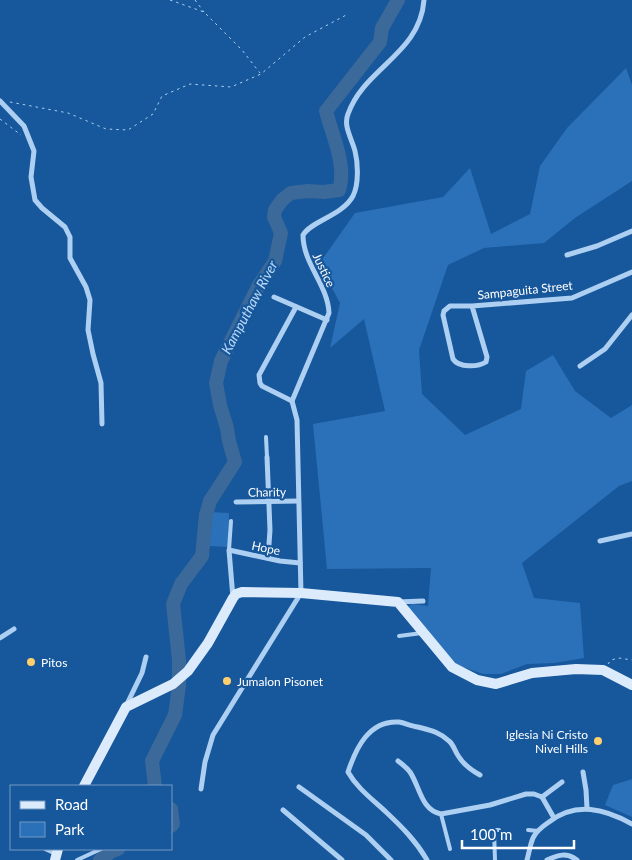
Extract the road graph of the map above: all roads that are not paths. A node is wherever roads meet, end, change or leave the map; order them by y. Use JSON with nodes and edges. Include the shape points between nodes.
{"nodes":[{"id":1,"x":424,"y":0,"type":"edge"},
{"id":2,"x":0,"y":101,"type":"edge"},
{"id":3,"x":632,"y":231,"type":"edge"},
{"id":4,"x":567,"y":255,"type":"dead end"},
{"id":5,"x":632,"y":272,"type":"edge"},
{"id":6,"x":274,"y":297,"type":"dead end"},
{"id":7,"x":472,"y":306,"type":"junction"},
{"id":8,"x":296,"y":307,"type":"junction"},
{"id":9,"x":632,"y":315,"type":"edge"},
{"id":10,"x":327,"y":320,"type":"junction"},
{"id":11,"x":580,"y":366,"type":"dead end"},
{"id":12,"x":292,"y":401,"type":"junction"},
{"id":13,"x":102,"y":424,"type":"dead end"},
{"id":14,"x":266,"y":437,"type":"dead end"},
{"id":15,"x":267,"y":457,"type":"joint"},
{"id":16,"x":298,"y":501,"type":"junction"},
{"id":17,"x":236,"y":502,"type":"dead end"},
{"id":18,"x":268,"y":502,"type":"junction"},
{"id":19,"x":231,"y":520,"type":"dead end"},
{"id":20,"x":632,"y":534,"type":"edge"},
{"id":21,"x":600,"y":541,"type":"dead end"},
{"id":22,"x":229,"y":550,"type":"junction"},
{"id":23,"x":268,"y":558,"type":"junction"},
{"id":24,"x":300,"y":563,"type":"junction"},
{"id":25,"x":301,"y":593,"type":"junction"},
{"id":26,"x":233,"y":598,"type":"junction"},
{"id":27,"x":423,"y":601,"type":"dead end"},
{"id":28,"x":398,"y":602,"type":"junction"},
{"id":29,"x":14,"y":629,"type":"dead end"},
{"id":30,"x":424,"y":633,"type":"junction"},
{"id":31,"x":399,"y":636,"type":"dead end"},
{"id":32,"x":0,"y":638,"type":"edge"},
{"id":33,"x":146,"y":657,"type":"dead end"},
{"id":34,"x":632,"y":685,"type":"edge"},
{"id":35,"x":126,"y":706,"type":"junction"},
{"id":36,"x":398,"y":761,"type":"dead end"},
{"id":37,"x":583,"y":772,"type":"dead end"},
{"id":38,"x":480,"y":775,"type":"dead end"},
{"id":39,"x":562,"y":782,"type":"dead end"},
{"id":40,"x":85,"y":785,"type":"edge"},
{"id":41,"x":299,"y":787,"type":"dead end"},
{"id":42,"x":201,"y":789,"type":"dead end"},
{"id":43,"x":542,"y":796,"type":"junction"},
{"id":44,"x":587,"y":808,"type":"junction"},
{"id":45,"x":283,"y":810,"type":"dead end"},
{"id":46,"x":441,"y":814,"type":"junction"},
{"id":47,"x":554,"y":818,"type":"junction"},
{"id":48,"x":632,"y":824,"type":"edge"},
{"id":49,"x":499,"y":830,"type":"dead end"},
{"id":50,"x":528,"y":830,"type":"dead end"},
{"id":51,"x":538,"y":831,"type":"junction"},
{"id":52,"x":450,"y":849,"type":"dead end"},
{"id":53,"x":99,"y":850,"type":"edge"},
{"id":54,"x":77,"y":860,"type":"edge"},
{"id":55,"x":342,"y":860,"type":"edge"},
{"id":56,"x":391,"y":860,"type":"edge"},
{"id":57,"x":427,"y":860,"type":"edge"},
{"id":58,"x":495,"y":860,"type":"edge"},
{"id":59,"x":526,"y":860,"type":"edge"},
{"id":60,"x":547,"y":860,"type":"edge"},
{"id":61,"x":577,"y":860,"type":"edge"}],
"edges":[{"from":1,"to":10,"type":"street","name":"Justice","via":[[419,24],[409,41],[357,96],[348,113],[347,128],[355,152],[357,176],[354,194],[336,214],[306,230],[303,235],[305,252],[329,307]]},
{"from":2,"to":13,"type":"street","via":[[24,126],[34,151],[32,177],[35,200],[66,227],[70,237],[70,258],[86,287],[90,300],[88,330],[101,383]]},
{"from":3,"to":4,"type":"street"},
{"from":5,"to":7,"type":"street","name":"Sampaguita Street","via":[[572,298]]},
{"from":6,"to":8,"type":"street"},
{"from":7,"to":7,"type":"street","name":"Sampaguita Street","via":[[450,306],[444,311],[456,364],[486,362]]},
{"from":8,"to":10,"type":"street"},
{"from":8,"to":12,"type":"street","via":[[259,376],[262,386]]},
{"from":9,"to":11,"type":"street","via":[[605,349]]},
{"from":10,"to":12,"type":"street","name":"Justice"},
{"from":12,"to":16,"type":"street","via":[[297,420]]},
{"from":14,"to":15,"type":"lane"},
{"from":15,"to":18,"type":"street"},
{"from":16,"to":18,"type":"street","name":"Charity"},
{"from":16,"to":24,"type":"street"},
{"from":17,"to":18,"type":"street","name":"Charity"},
{"from":18,"to":23,"type":"street"},
{"from":19,"to":22,"type":"lane"},
{"from":20,"to":21,"type":"street"},
{"from":22,"to":23,"type":"street","name":"Hope"},
{"from":22,"to":26,"type":"street"},
{"from":23,"to":24,"type":"street","name":"Hope"},
{"from":24,"to":25,"type":"street"},
{"from":25,"to":26,"type":"street","via":[[242,592]]},
{"from":25,"to":28,"type":"street"},
{"from":25,"to":42,"type":"street","via":[[213,735]]},
{"from":26,"to":35,"type":"street","via":[[188,671],[174,684]]},
{"from":27,"to":28,"type":"street"},
{"from":28,"to":30,"type":"street"},
{"from":29,"to":32,"type":"street"},
{"from":30,"to":31,"type":"lane"},
{"from":30,"to":34,"type":"street","via":[[452,668],[476,680],[496,684],[532,673],[576,669],[603,670]]},
{"from":33,"to":35,"type":"street"},
{"from":35,"to":40,"type":"street"},
{"from":36,"to":46,"type":"street","via":[[410,772],[428,808]]},
{"from":37,"to":44,"type":"street"},
{"from":38,"to":57,"type":"street","via":[[469,769],[450,742],[438,732],[399,722],[376,726],[364,738],[348,772],[352,781],[408,833]]},
{"from":39,"to":43,"type":"street"},
{"from":41,"to":56,"type":"street","via":[[366,835]]},
{"from":43,"to":46,"type":"street","via":[[526,794]]},
{"from":43,"to":47,"type":"street"},
{"from":44,"to":47,"type":"street","via":[[571,810]]},
{"from":44,"to":48,"type":"street","via":[[616,815]]},
{"from":45,"to":55,"type":"street"},
{"from":46,"to":52,"type":"lane"},
{"from":47,"to":51,"type":"street"},
{"from":49,"to":58,"type":"lane","via":[[494,830]]},
{"from":50,"to":51,"type":"lane"},
{"from":51,"to":59,"type":"street"},
{"from":53,"to":54,"type":"lane"},
{"from":60,"to":61,"type":"street","via":[[558,855]]}]}
